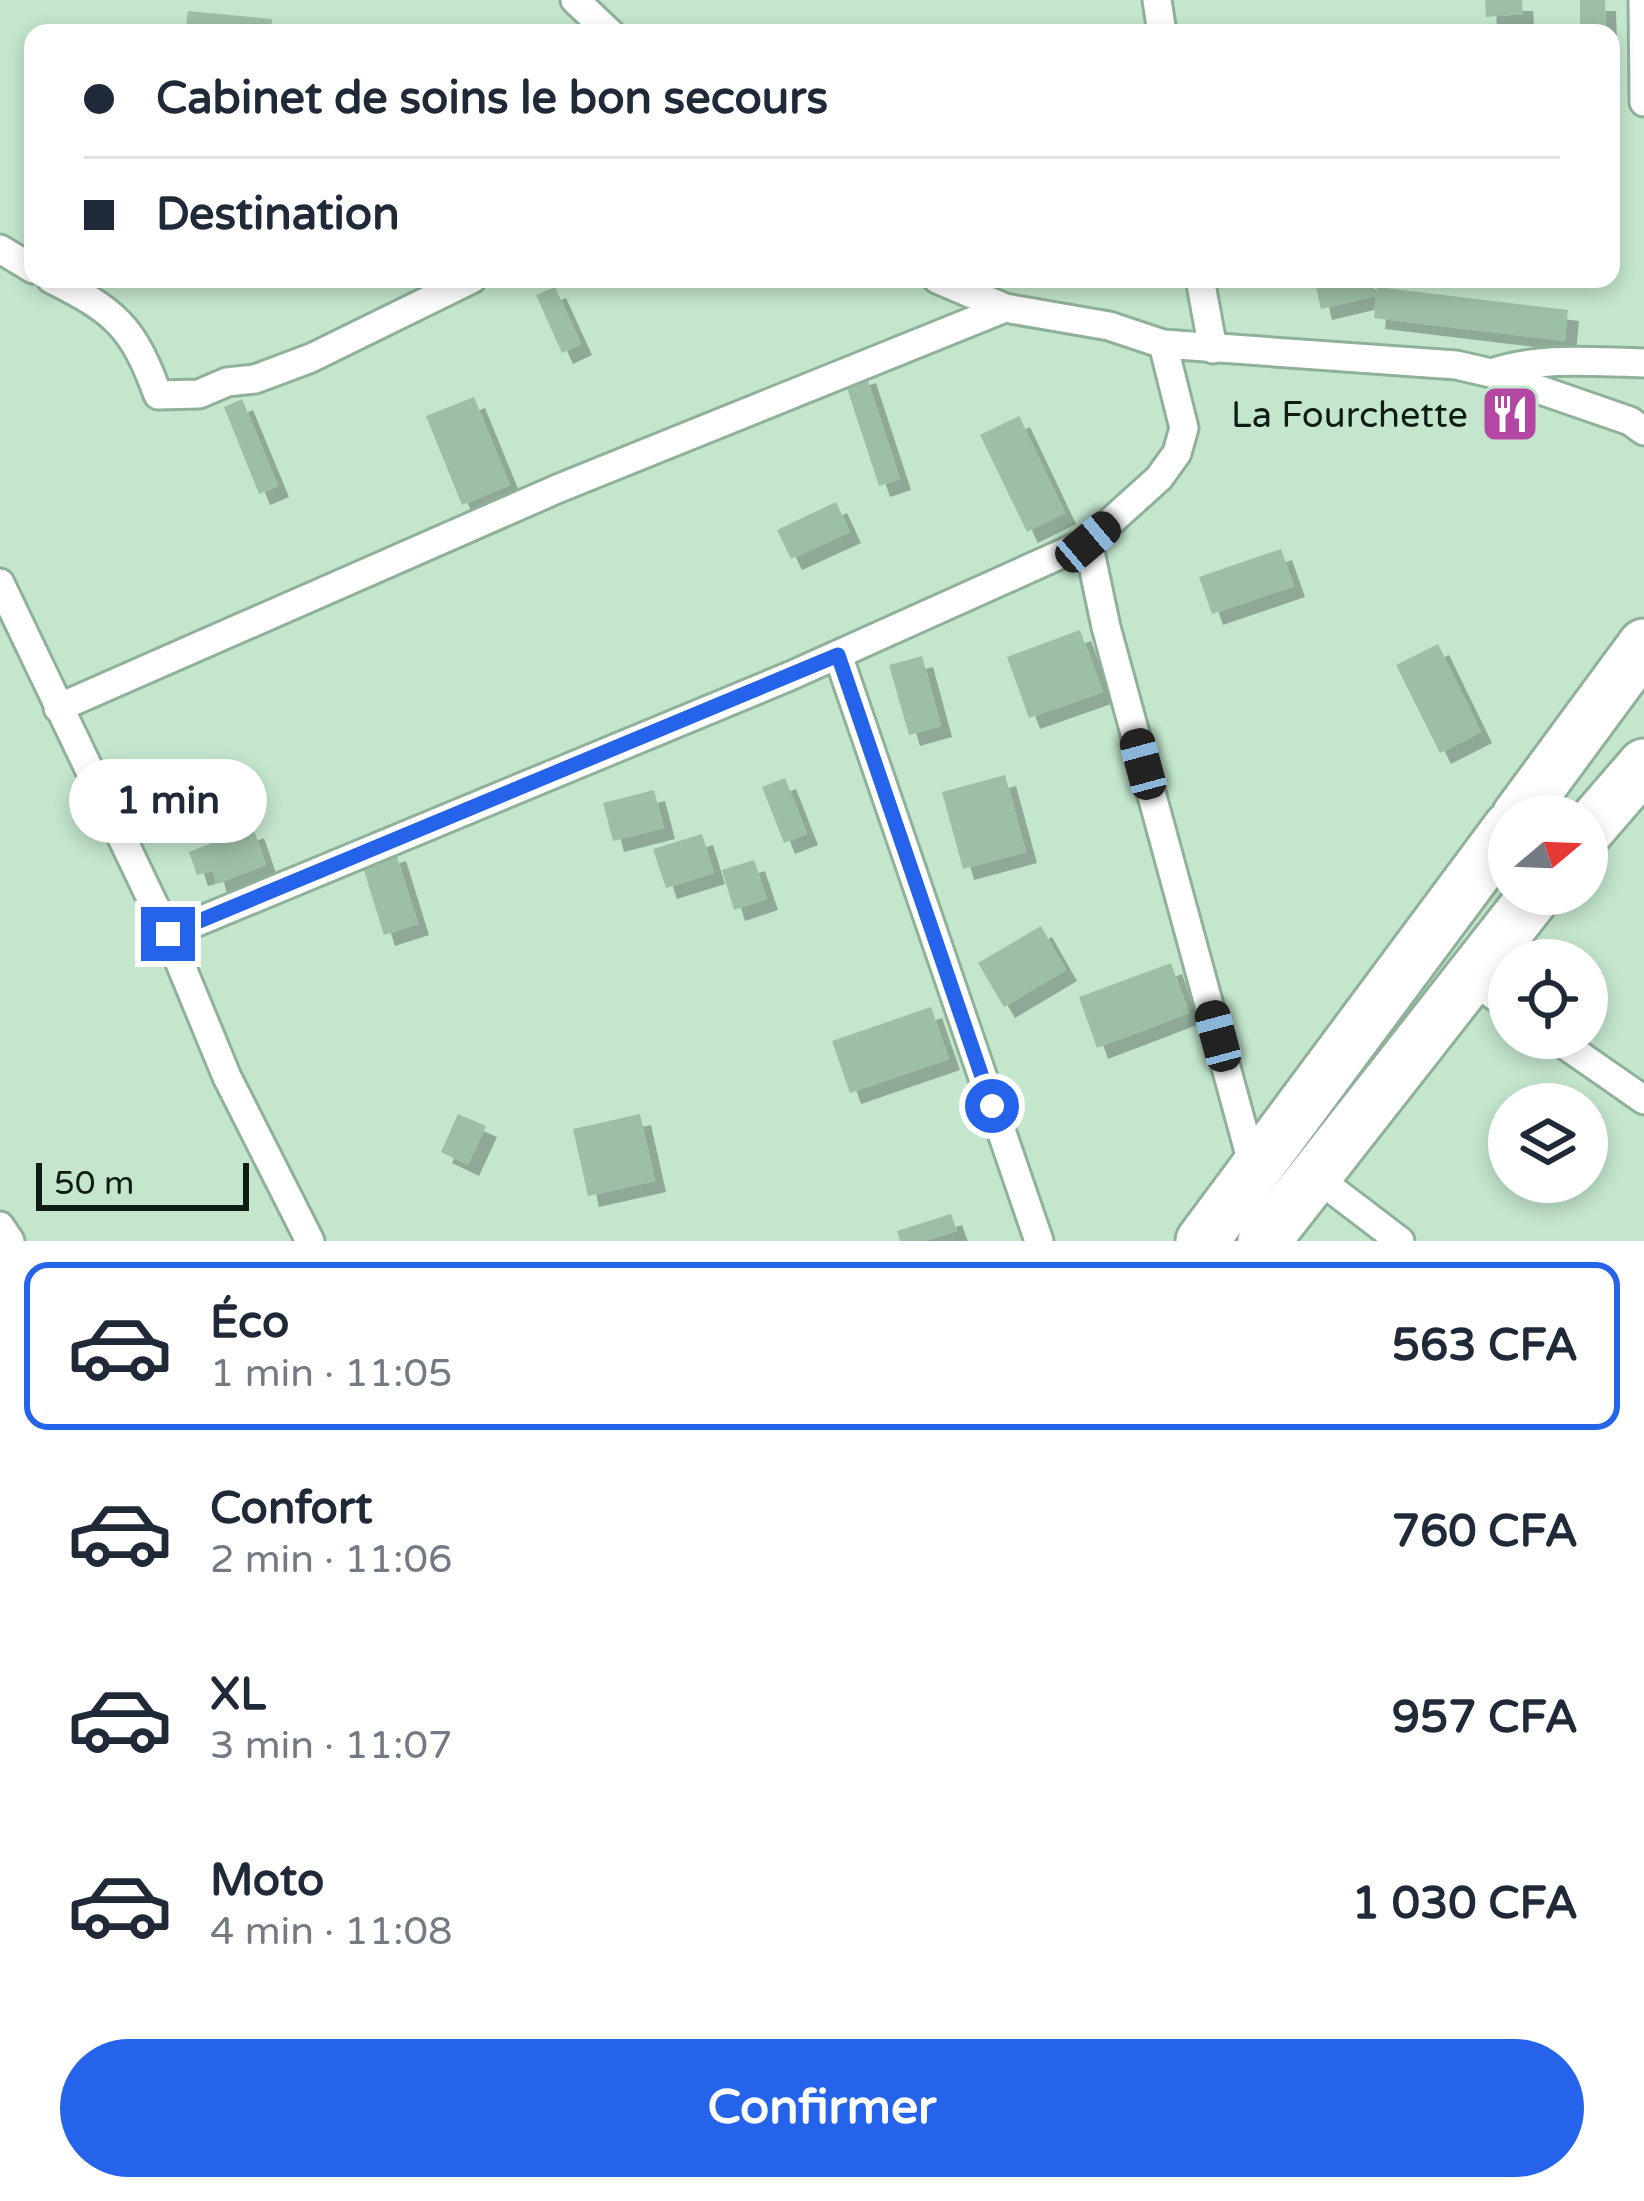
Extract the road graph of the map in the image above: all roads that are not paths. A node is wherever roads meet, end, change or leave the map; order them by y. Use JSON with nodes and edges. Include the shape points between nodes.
{"nodes":[{"id":1,"x":575,"y":0,"type":"edge"},
{"id":2,"x":1643,"y":0,"type":"edge"},
{"id":3,"x":600,"y":24,"type":"edge"},
{"id":4,"x":1644,"y":102,"type":"edge"},
{"id":5,"x":66,"y":288,"type":"edge"},
{"id":6,"x":454,"y":288,"type":"edge"},
{"id":7,"x":958,"y":288,"type":"edge"},
{"id":8,"x":1202,"y":288,"type":"edge"},
{"id":9,"x":1004,"y":308,"type":"junction"},
{"id":10,"x":1163,"y":344,"type":"junction"},
{"id":11,"x":1213,"y":350,"type":"junction"},
{"id":12,"x":1644,"y":363,"type":"edge"},
{"id":13,"x":1491,"y":373,"type":"junction"},
{"id":14,"x":1644,"y":431,"type":"edge"},
{"id":15,"x":1088,"y":542,"type":"junction"},
{"id":16,"x":0,"y":583,"type":"edge"},
{"id":17,"x":1644,"y":645,"type":"edge"},
{"id":18,"x":838,"y":655,"type":"junction"},
{"id":19,"x":58,"y":707,"type":"junction"},
{"id":20,"x":1644,"y":765,"type":"edge"},
{"id":21,"x":1533,"y":795,"type":"edge"},
{"id":22,"x":1608,"y":807,"type":"edge"},
{"id":23,"x":1488,"y":857,"type":"edge"},
{"id":24,"x":168,"y":934,"type":"junction"},
{"id":25,"x":1488,"y":993,"type":"edge"},
{"id":26,"x":1585,"y":1059,"type":"edge"},
{"id":27,"x":1644,"y":1100,"type":"edge"},
{"id":28,"x":1255,"y":1173,"type":"junction"},
{"id":29,"x":1316,"y":1177,"type":"junction"},
{"id":30,"x":0,"y":1226,"type":"edge"},
{"id":31,"x":10,"y":1241,"type":"edge"},
{"id":32,"x":310,"y":1241,"type":"edge"},
{"id":33,"x":1039,"y":1241,"type":"edge"},
{"id":34,"x":1202,"y":1241,"type":"edge"},
{"id":35,"x":1264,"y":1241,"type":"edge"},
{"id":36,"x":1400,"y":1241,"type":"edge"}],
"edges":[{"from":1,"to":3,"type":"street"},
{"from":2,"to":4,"type":"street"},
{"from":5,"to":6,"type":"street","via":[[120,320],[158,395],[255,379]]},
{"from":7,"to":9,"type":"street"},
{"from":8,"to":11,"type":"street"},
{"from":9,"to":10,"type":"street"},
{"from":9,"to":19,"type":"street","via":[[556,489]]},
{"from":10,"to":11,"type":"street"},
{"from":10,"to":15,"type":"street","via":[[1184,428],[1177,453]]},
{"from":11,"to":13,"type":"street"},
{"from":12,"to":13,"type":"street","via":[[1554,359]]},
{"from":13,"to":14,"type":"street"},
{"from":15,"to":18,"type":"street"},
{"from":15,"to":28,"type":"street"},
{"from":16,"to":19,"type":"street"},
{"from":17,"to":21,"type":"highway"},
{"from":18,"to":24,"type":"street"},
{"from":18,"to":33,"type":"street"},
{"from":19,"to":24,"type":"street"},
{"from":20,"to":22,"type":"highway"},
{"from":23,"to":28,"type":"highway"},
{"from":24,"to":32,"type":"street","via":[[227,1077]]},
{"from":25,"to":29,"type":"highway"},
{"from":26,"to":27,"type":"street"},
{"from":28,"to":34,"type":"highway"},
{"from":29,"to":35,"type":"highway"},
{"from":29,"to":36,"type":"street"},
{"from":30,"to":31,"type":"street"}]}
